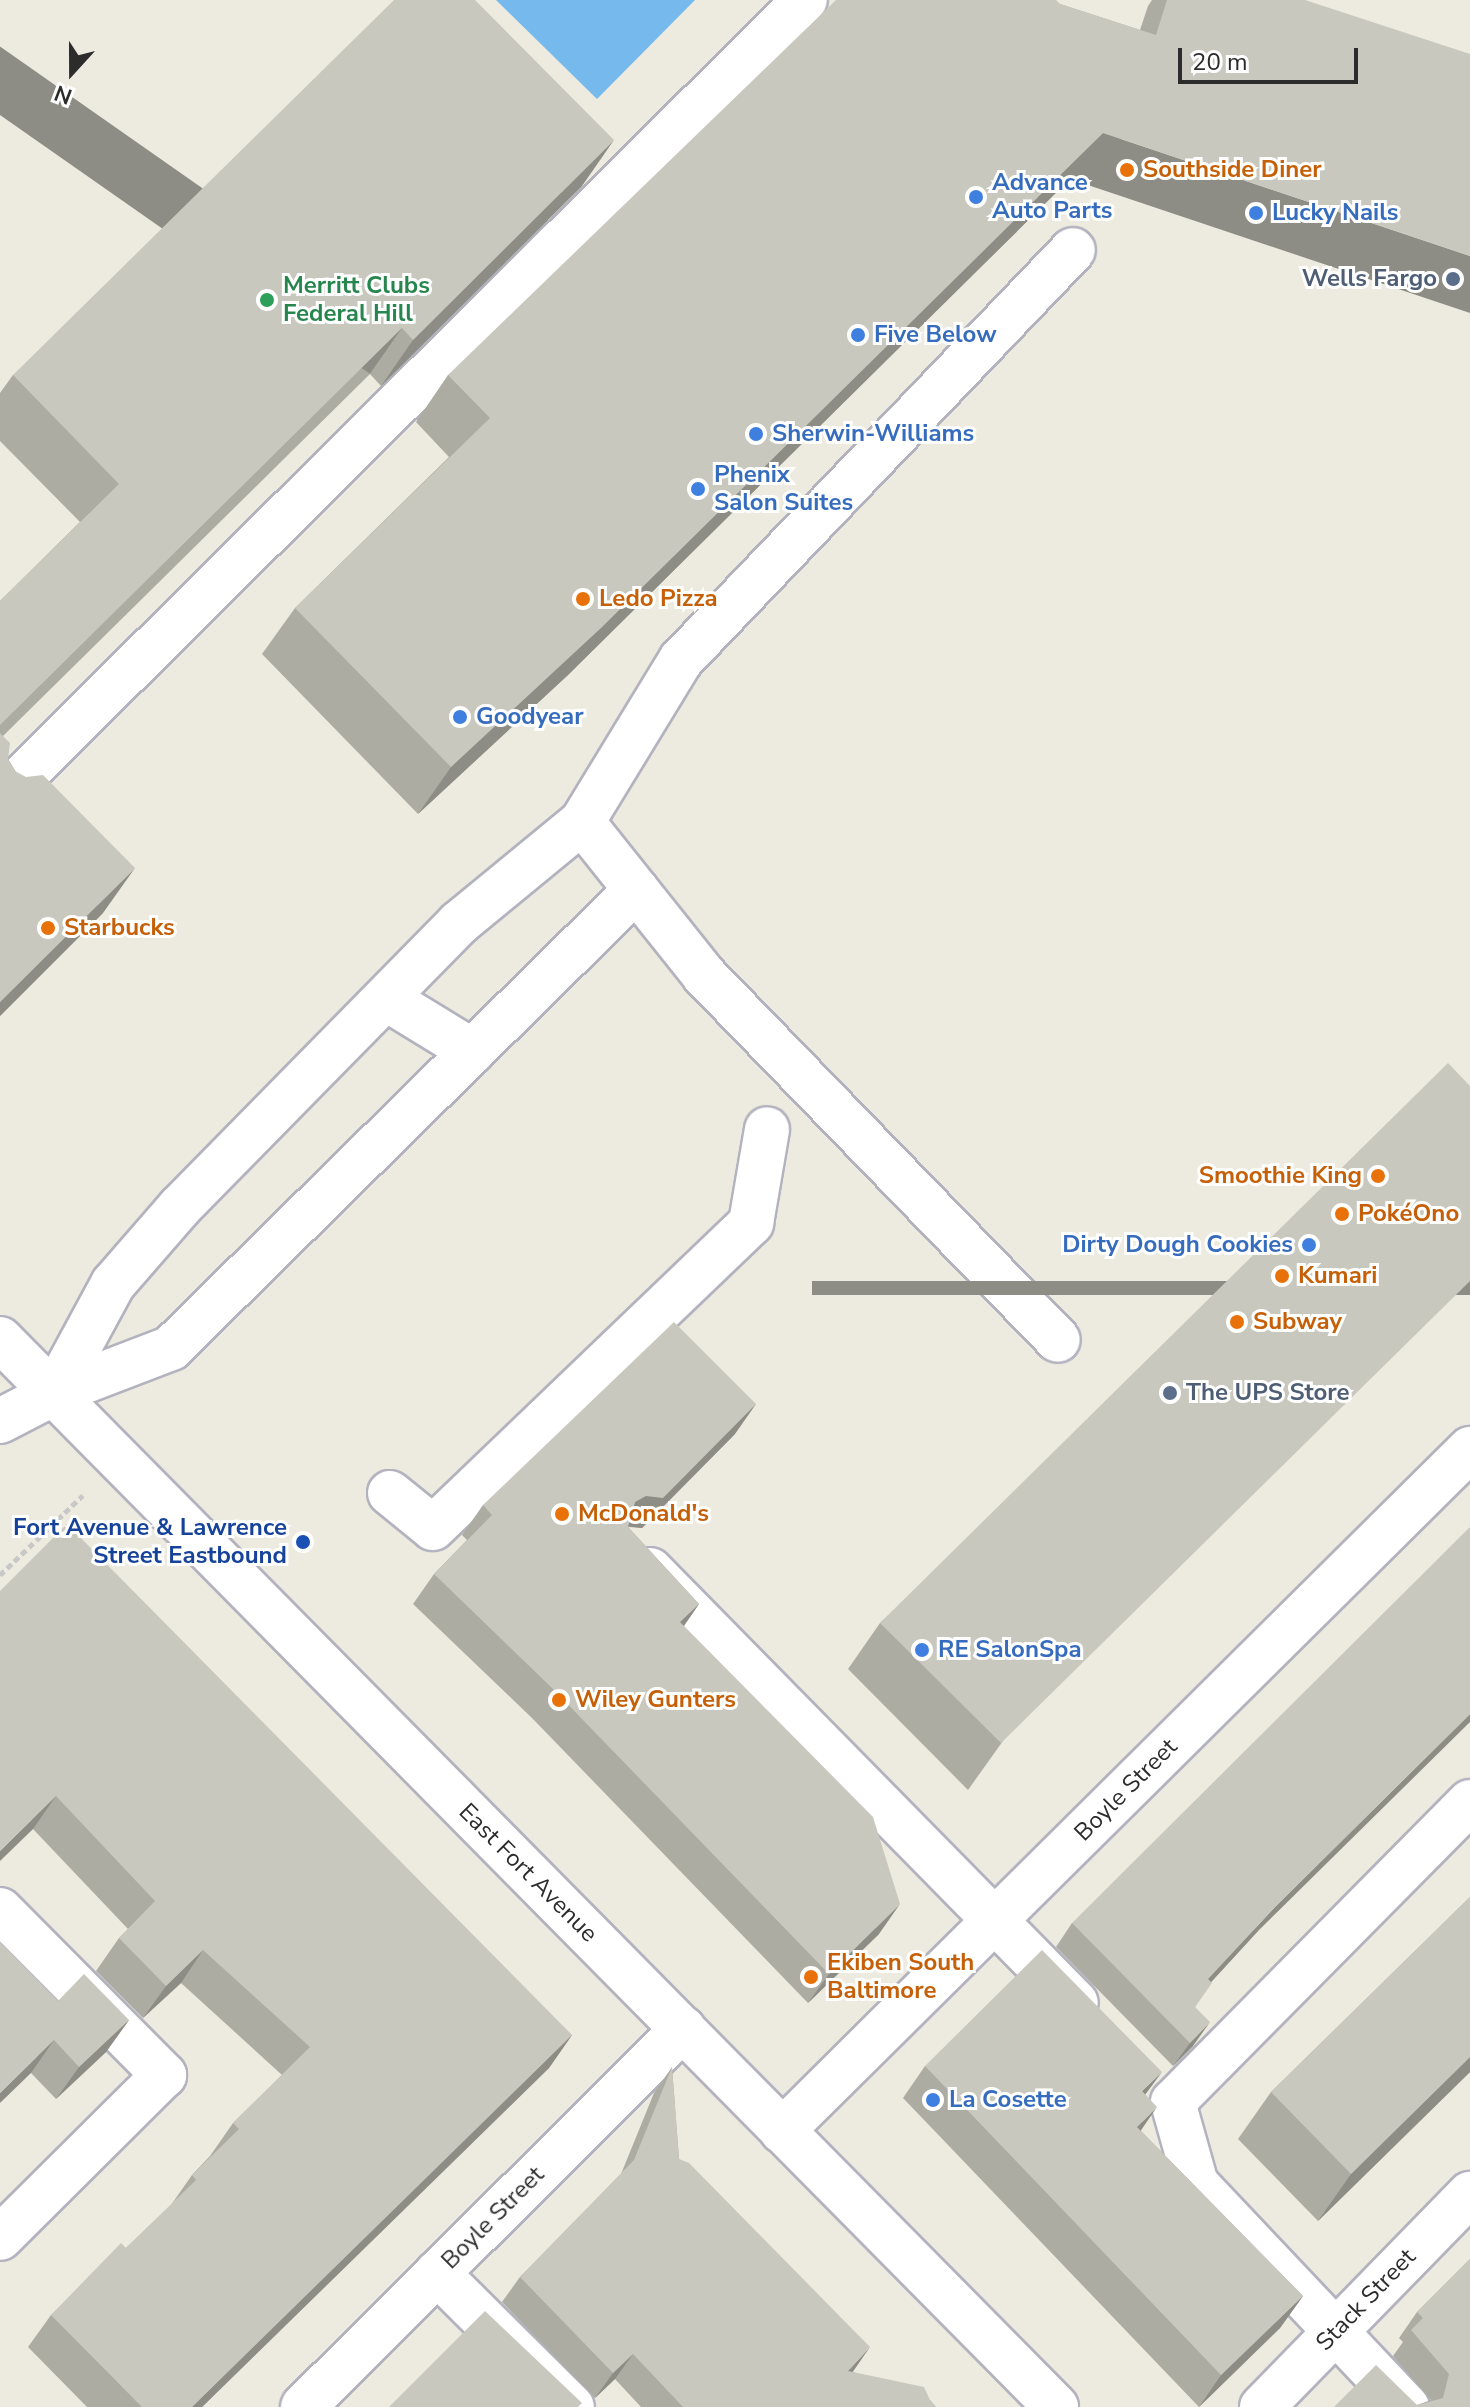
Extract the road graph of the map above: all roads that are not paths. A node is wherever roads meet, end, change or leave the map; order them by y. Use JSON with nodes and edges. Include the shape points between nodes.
{"nodes":[{"id":1,"x":805,"y":0,"type":"edge"},
{"id":2,"x":1073,"y":250,"type":"dead end"},
{"id":3,"x":0,"y":799,"type":"edge"},
{"id":4,"x":582,"y":822,"type":"junction"},
{"id":5,"x":636,"y":890,"type":"junction"},
{"id":6,"x":387,"y":999,"type":"junction"},
{"id":7,"x":472,"y":1051,"type":"junction"},
{"id":8,"x":767,"y":1129,"type":"dead end"},
{"id":9,"x":0,"y":1339,"type":"edge"},
{"id":10,"x":1058,"y":1340,"type":"dead end"},
{"id":11,"x":54,"y":1393,"type":"junction"},
{"id":12,"x":0,"y":1421,"type":"edge"},
{"id":13,"x":1470,"y":1449,"type":"edge"},
{"id":14,"x":390,"y":1493,"type":"dead end"},
{"id":15,"x":631,"y":1550,"type":"edge"},
{"id":16,"x":1470,"y":1802,"type":"edge"},
{"id":17,"x":0,"y":1910,"type":"edge"},
{"id":18,"x":994,"y":1921,"type":"junction"},
{"id":19,"x":683,"y":2029,"type":"junction"},
{"id":20,"x":1110,"y":2038,"type":"edge"},
{"id":21,"x":1141,"y":2070,"type":"edge"},
{"id":22,"x":1173,"y":2102,"type":"junction"},
{"id":23,"x":782,"y":2131,"type":"junction"},
{"id":24,"x":1470,"y":2194,"type":"edge"},
{"id":25,"x":0,"y":2238,"type":"edge"},
{"id":26,"x":437,"y":2273,"type":"junction"},
{"id":27,"x":1335,"y":2332,"type":"junction"},
{"id":28,"x":303,"y":2407,"type":"edge"},
{"id":29,"x":572,"y":2407,"type":"edge"},
{"id":30,"x":1056,"y":2407,"type":"edge"},
{"id":31,"x":1262,"y":2407,"type":"edge"},
{"id":32,"x":1407,"y":2407,"type":"edge"}],
"edges":[{"from":1,"to":3,"type":"street"},
{"from":2,"to":4,"type":"street","via":[[681,660]]},
{"from":4,"to":5,"type":"street"},
{"from":4,"to":6,"type":"street","via":[[459,923]]},
{"from":5,"to":7,"type":"street"},
{"from":5,"to":10,"type":"street","via":[[704,975]]},
{"from":6,"to":7,"type":"street"},
{"from":6,"to":11,"type":"street","via":[[180,1207],[113,1284]]},
{"from":7,"to":11,"type":"street","via":[[171,1348]]},
{"from":8,"to":14,"type":"street","via":[[751,1223],[433,1528]]},
{"from":9,"to":11,"type":"street","name":"East Fort Avenue"},
{"from":11,"to":12,"type":"street"},
{"from":11,"to":19,"type":"street","name":"East Fort Avenue"},
{"from":13,"to":18,"type":"street","name":"Boyle Street"},
{"from":15,"to":18,"type":"street"},
{"from":16,"to":22,"type":"street"},
{"from":17,"to":25,"type":"street","via":[[164,2075]]},
{"from":18,"to":20,"type":"street"},
{"from":18,"to":23,"type":"street","name":"Boyle Street"},
{"from":19,"to":23,"type":"street","name":"East Fort Avenue"},
{"from":19,"to":26,"type":"street","name":"Boyle Street"},
{"from":21,"to":22,"type":"street"},
{"from":22,"to":27,"type":"street","via":[[1196,2184]]},
{"from":23,"to":30,"type":"street","name":"East Fort Avenue"},
{"from":24,"to":27,"type":"street","name":"Stack Street"},
{"from":26,"to":28,"type":"street","name":"Boyle Street"},
{"from":26,"to":29,"type":"street"},
{"from":27,"to":31,"type":"street","name":"Stack Street"},
{"from":27,"to":32,"type":"street"}]}
